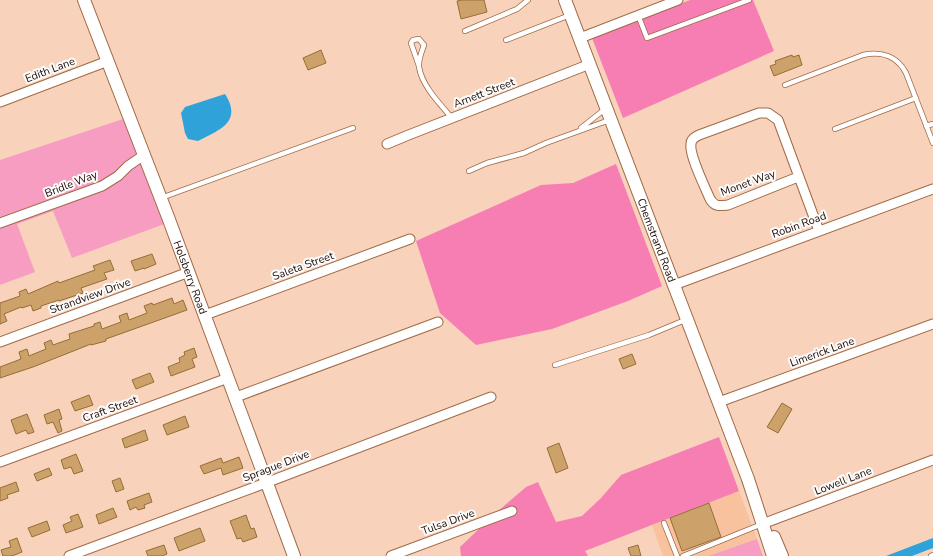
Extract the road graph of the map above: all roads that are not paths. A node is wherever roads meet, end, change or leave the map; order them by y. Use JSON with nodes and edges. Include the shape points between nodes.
{"nodes":[{"id":1,"x":84,"y":0,"type":"edge"},
{"id":2,"x":528,"y":0,"type":"edge"},
{"id":3,"x":565,"y":0,"type":"edge"},
{"id":4,"x":678,"y":0,"type":"edge"},
{"id":5,"x":749,"y":0,"type":"edge"},
{"id":6,"x":571,"y":15,"type":"junction"},
{"id":7,"x":638,"y":16,"type":"junction"},
{"id":8,"x":465,"y":31,"type":"dead end"},
{"id":9,"x":580,"y":38,"type":"junction"},
{"id":10,"x":506,"y":40,"type":"dead end"},
{"id":11,"x":108,"y":61,"type":"junction"},
{"id":12,"x":590,"y":64,"type":"junction"},
{"id":13,"x":419,"y":66,"type":"junction"},
{"id":14,"x":785,"y":85,"type":"dead end"},
{"id":15,"x":916,"y":98,"type":"junction"},
{"id":16,"x":0,"y":102,"type":"edge"},
{"id":17,"x":608,"y":112,"type":"junction"},
{"id":18,"x":452,"y":118,"type":"junction"},
{"id":19,"x":933,"y":124,"type":"edge"},
{"id":20,"x":926,"y":126,"type":"junction"},
{"id":21,"x":353,"y":128,"type":"dead end"},
{"id":22,"x":835,"y":129,"type":"dead end"},
{"id":23,"x":577,"y":132,"type":"junction"},
{"id":24,"x":933,"y":143,"type":"edge"},
{"id":25,"x":387,"y":144,"type":"dead end"},
{"id":26,"x":144,"y":155,"type":"junction"},
{"id":27,"x":469,"y":171,"type":"dead end"},
{"id":28,"x":798,"y":177,"type":"junction"},
{"id":29,"x":933,"y":189,"type":"edge"},
{"id":30,"x":161,"y":198,"type":"junction"},
{"id":31,"x":0,"y":223,"type":"edge"},
{"id":32,"x":819,"y":231,"type":"junction"},
{"id":33,"x":410,"y":239,"type":"dead end"},
{"id":34,"x":189,"y":272,"type":"junction"},
{"id":35,"x":674,"y":285,"type":"junction"},
{"id":36,"x":205,"y":315,"type":"junction"},
{"id":37,"x":687,"y":319,"type":"junction"},
{"id":38,"x":438,"y":322,"type":"dead end"},
{"id":39,"x":933,"y":324,"type":"edge"},
{"id":40,"x":0,"y":342,"type":"edge"},
{"id":41,"x":555,"y":365,"type":"dead end"},
{"id":42,"x":228,"y":378,"type":"junction"},
{"id":43,"x":236,"y":397,"type":"junction"},
{"id":44,"x":491,"y":397,"type":"dead end"},
{"id":45,"x":719,"y":402,"type":"junction"},
{"id":46,"x":933,"y":460,"type":"edge"},
{"id":47,"x":0,"y":462,"type":"edge"},
{"id":48,"x":267,"y":482,"type":"junction"},
{"id":49,"x":512,"y":511,"type":"dead end"},
{"id":50,"x":664,"y":523,"type":"dead end"},
{"id":51,"x":764,"y":523,"type":"junction"},
{"id":52,"x":69,"y":556,"type":"edge"},
{"id":53,"x":294,"y":556,"type":"edge"},
{"id":54,"x":391,"y":556,"type":"edge"},
{"id":55,"x":677,"y":556,"type":"edge"},
{"id":56,"x":683,"y":556,"type":"edge"},
{"id":57,"x":773,"y":556,"type":"edge"},
{"id":58,"x":782,"y":556,"type":"edge"}],
"edges":[{"from":1,"to":11,"type":"street","name":"Holsberry Road"},
{"from":2,"to":8,"type":"lane","via":[[517,9]]},
{"from":3,"to":6,"type":"street","name":"Chemstrand Road"},
{"from":4,"to":7,"type":"street"},
{"from":5,"to":7,"type":"lane","via":[[646,38]]},
{"from":6,"to":9,"type":"street","name":"Chemstrand Road"},
{"from":6,"to":10,"type":"lane"},
{"from":7,"to":9,"type":"street"},
{"from":9,"to":12,"type":"street","name":"Chemstrand Road"},
{"from":11,"to":16,"type":"street","name":"Edith Lane"},
{"from":11,"to":26,"type":"street","name":"Holsberry Road"},
{"from":12,"to":17,"type":"street","name":"Chemstrand Road"},
{"from":12,"to":18,"type":"street","name":"Arnett Street"},
{"from":13,"to":13,"type":"lane","via":[[424,45],[419,39],[411,43]]},
{"from":13,"to":18,"type":"lane","via":[[428,88]]},
{"from":14,"to":15,"type":"lane","via":[[874,53],[896,60],[902,66]]},
{"from":15,"to":20,"type":"lane"},
{"from":15,"to":22,"type":"lane"},
{"from":17,"to":23,"type":"lane"},
{"from":17,"to":23,"type":"lane","via":[[607,121]]},
{"from":17,"to":35,"type":"street","name":"Chemstrand Road"},
{"from":18,"to":25,"type":"street","name":"Arnett Street"},
{"from":19,"to":20,"type":"lane"},
{"from":20,"to":24,"type":"lane"},
{"from":21,"to":30,"type":"lane"},
{"from":23,"to":27,"type":"lane"},
{"from":26,"to":30,"type":"street","name":"Holsberry Road"},
{"from":26,"to":31,"type":"street","name":"Bridle Way","via":[[102,186]]},
{"from":28,"to":28,"type":"street","name":"Monet Way","via":[[778,120],[768,113],[759,113],[699,135],[690,143],[691,152],[714,205],[728,205]]},
{"from":28,"to":32,"type":"street","name":"Monet Way"},
{"from":29,"to":32,"type":"street","name":"Robin Road"},
{"from":30,"to":34,"type":"street","name":"Holsberry Road"},
{"from":32,"to":35,"type":"street","name":"Robin Road"},
{"from":33,"to":36,"type":"street","name":"Saleta Street"},
{"from":34,"to":36,"type":"street","name":"Holsberry Road"},
{"from":34,"to":40,"type":"street","name":"Strandview Drive"},
{"from":35,"to":37,"type":"street","name":"Chemstrand Road"},
{"from":36,"to":42,"type":"street","name":"Holsberry Road"},
{"from":37,"to":41,"type":"lane","via":[[649,336]]},
{"from":37,"to":45,"type":"street","name":"Chemstrand Road"},
{"from":38,"to":43,"type":"street"},
{"from":39,"to":45,"type":"street","name":"Limerick Lane"},
{"from":42,"to":43,"type":"street","name":"Holsberry Road"},
{"from":42,"to":47,"type":"street","name":"Craft Street"},
{"from":43,"to":48,"type":"street","name":"Holsberry Road"},
{"from":44,"to":48,"type":"street","name":"Sprague Drive"},
{"from":45,"to":51,"type":"street","name":"Chemstrand Road"},
{"from":46,"to":51,"type":"street","name":"Lowell Lane"},
{"from":48,"to":52,"type":"street","name":"Sprague Drive"},
{"from":48,"to":53,"type":"street","name":"Holsberry Road"},
{"from":49,"to":54,"type":"street","name":"Tulsa Drive"},
{"from":50,"to":55,"type":"lane"},
{"from":51,"to":56,"type":"lane"},
{"from":51,"to":57,"type":"street","name":"Chemstrand Road"},
{"from":51,"to":58,"type":"street","name":"Chemstrand Road"}]}
